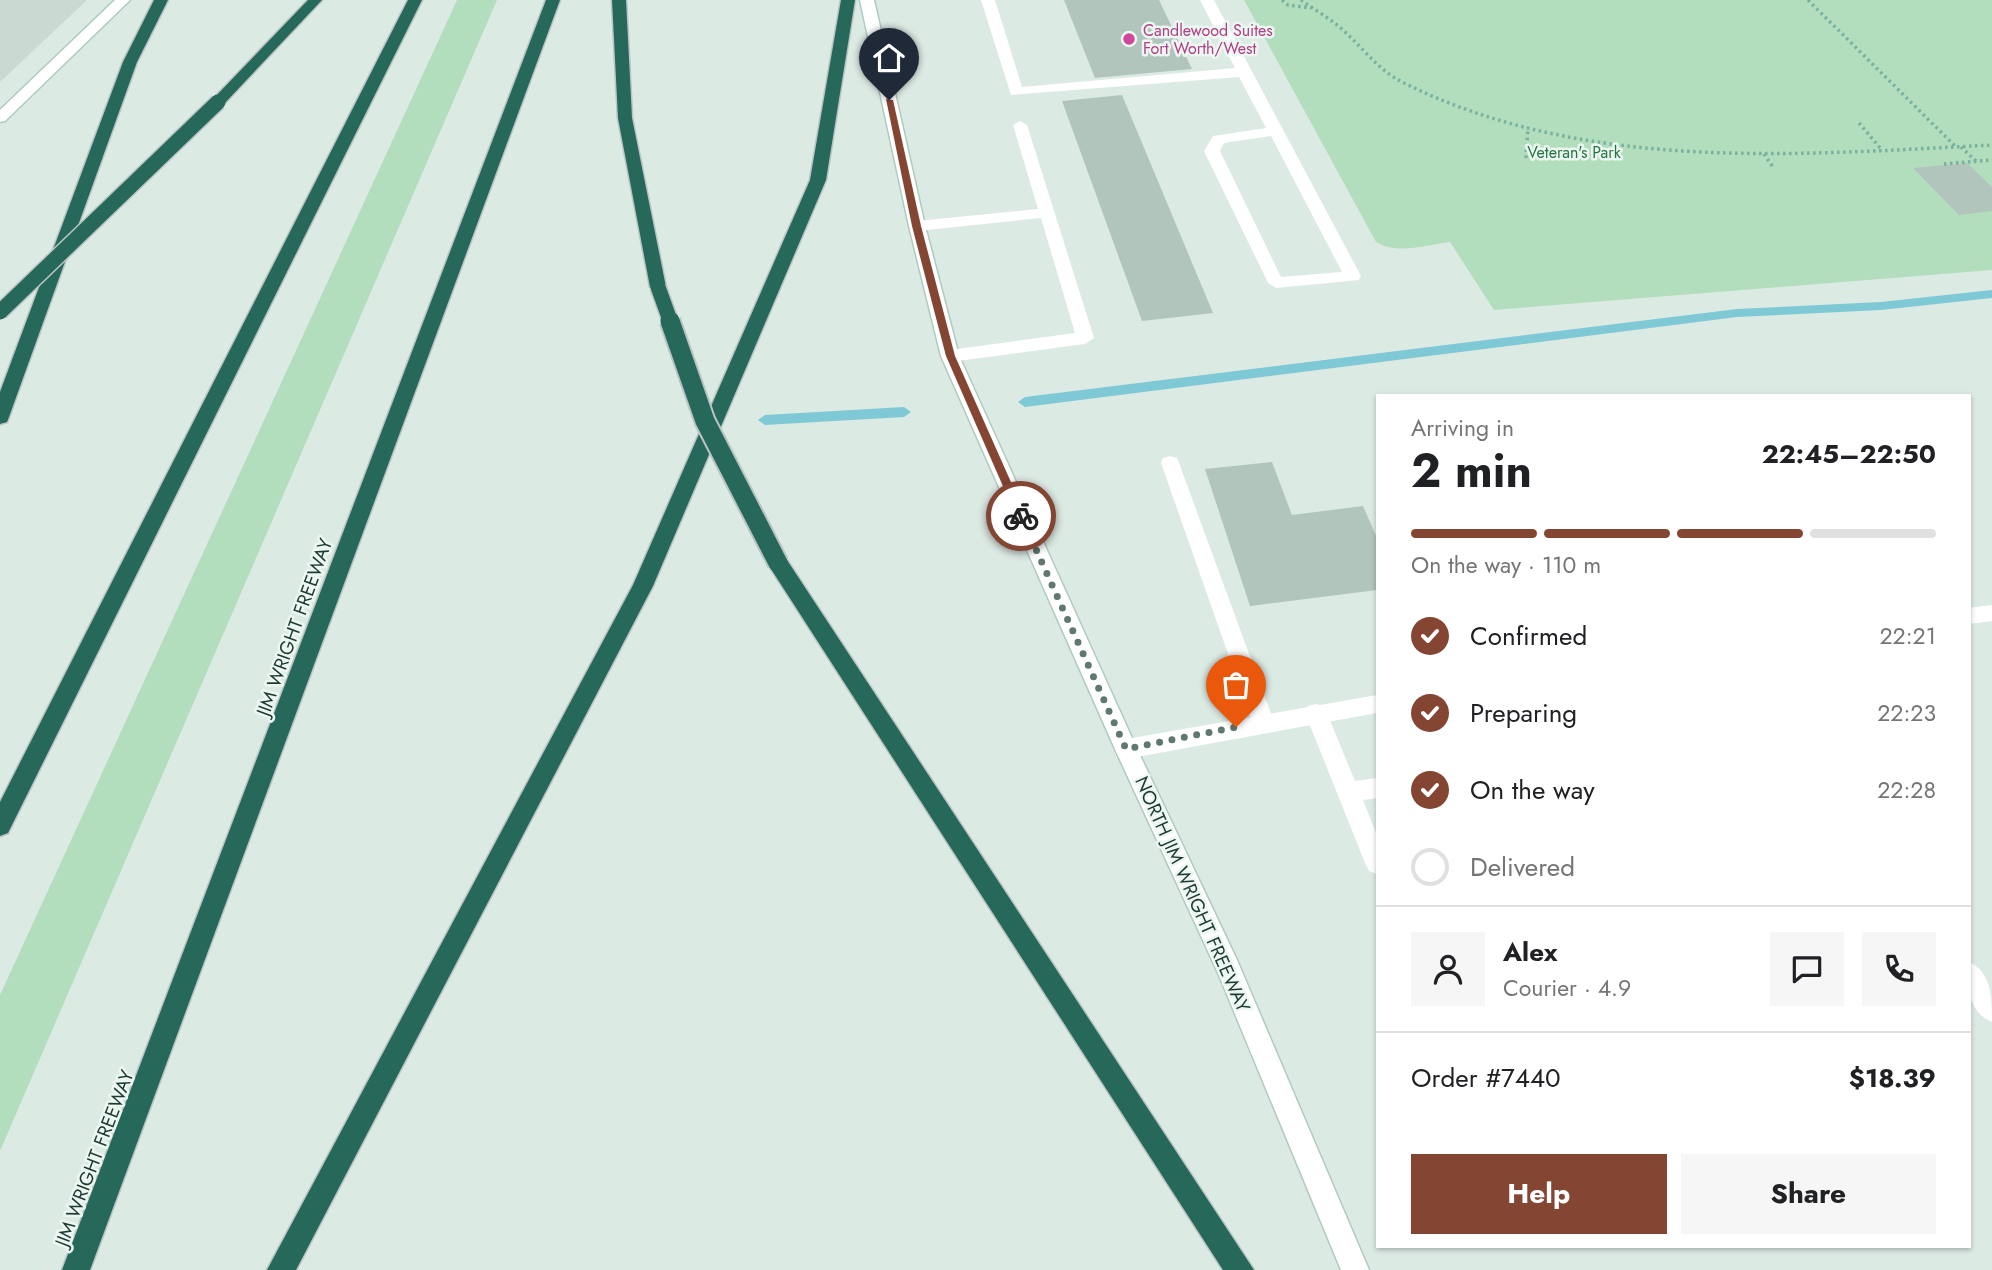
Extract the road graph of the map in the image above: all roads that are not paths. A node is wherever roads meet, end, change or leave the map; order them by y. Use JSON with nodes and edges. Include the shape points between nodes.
{"nodes":[{"id":1,"x":123,"y":0,"type":"edge"},
{"id":2,"x":161,"y":0,"type":"edge"},
{"id":3,"x":315,"y":0,"type":"edge"},
{"id":4,"x":415,"y":0,"type":"edge"},
{"id":5,"x":553,"y":0,"type":"edge"},
{"id":6,"x":619,"y":0,"type":"edge"},
{"id":7,"x":848,"y":0,"type":"edge"},
{"id":8,"x":867,"y":0,"type":"edge"},
{"id":9,"x":988,"y":0,"type":"edge"},
{"id":10,"x":1207,"y":0,"type":"edge"},
{"id":11,"x":1244,"y":72,"type":"junction"},
{"id":12,"x":0,"y":118,"type":"edge"},
{"id":13,"x":1020,"y":125,"type":"dead end"},
{"id":14,"x":1276,"y":131,"type":"junction"},
{"id":15,"x":1046,"y":213,"type":"junction"},
{"id":16,"x":917,"y":226,"type":"junction"},
{"id":17,"x":0,"y":312,"type":"edge"},
{"id":18,"x":950,"y":356,"type":"junction"},
{"id":19,"x":0,"y":417,"type":"edge"},
{"id":20,"x":1170,"y":463,"type":"dead end"},
{"id":21,"x":1992,"y":613,"type":"edge"},
{"id":22,"x":1971,"y":616,"type":"edge"},
{"id":23,"x":1376,"y":704,"type":"edge"},
{"id":24,"x":1316,"y":713,"type":"junction"},
{"id":25,"x":1264,"y":722,"type":"junction"},
{"id":26,"x":1126,"y":749,"type":"junction"},
{"id":27,"x":1376,"y":788,"type":"edge"},
{"id":28,"x":1350,"y":792,"type":"junction"},
{"id":29,"x":0,"y":826,"type":"edge"},
{"id":30,"x":1376,"y":860,"type":"edge"},
{"id":31,"x":1971,"y":977,"type":"edge"},
{"id":32,"x":1992,"y":1010,"type":"edge"},
{"id":33,"x":76,"y":1270,"type":"edge"},
{"id":34,"x":281,"y":1270,"type":"edge"},
{"id":35,"x":1240,"y":1270,"type":"edge"},
{"id":36,"x":1355,"y":1270,"type":"edge"}],
"edges":[{"from":1,"to":12,"type":"main road"},
{"from":2,"to":19,"type":"highway","via":[[130,62]]},
{"from":3,"to":17,"type":"highway","bridge":true,"via":[[218,102]]},
{"from":4,"to":29,"type":"highway"},
{"from":5,"to":33,"type":"highway","name":"JIM WRIGHT FREEWAY"},
{"from":6,"to":35,"type":"highway","bridge":true,"via":[[625,118],[658,287],[705,421],[778,563]]},
{"from":7,"to":34,"type":"highway","via":[[818,180],[643,586]]},
{"from":8,"to":16,"type":"main road","name":"NORTH JIM WRIGHT FREEWAY"},
{"from":9,"to":11,"type":"main road","via":[[1016,92]]},
{"from":10,"to":11,"type":"main road"},
{"from":11,"to":14,"type":"main road"},
{"from":13,"to":15,"type":"main road"},
{"from":14,"to":14,"type":"main road","via":[[1336,241],[1353,276],[1276,283],[1212,150],[1218,139]]},
{"from":15,"to":16,"type":"main road"},
{"from":15,"to":18,"type":"main road","via":[[1084,338]]},
{"from":16,"to":18,"type":"main road","name":"NORTH JIM WRIGHT FREEWAY"},
{"from":18,"to":26,"type":"main road","name":"NORTH JIM WRIGHT FREEWAY"},
{"from":20,"to":25,"type":"main road"},
{"from":21,"to":22,"type":"main road"},
{"from":23,"to":24,"type":"main road"},
{"from":24,"to":25,"type":"main road"},
{"from":24,"to":28,"type":"main road"},
{"from":25,"to":26,"type":"main road"},
{"from":26,"to":36,"type":"main road","name":"NORTH JIM WRIGHT FREEWAY","via":[[1228,968]]},
{"from":27,"to":28,"type":"main road"},
{"from":28,"to":30,"type":"main road"},
{"from":31,"to":32,"type":"main road"}]}
